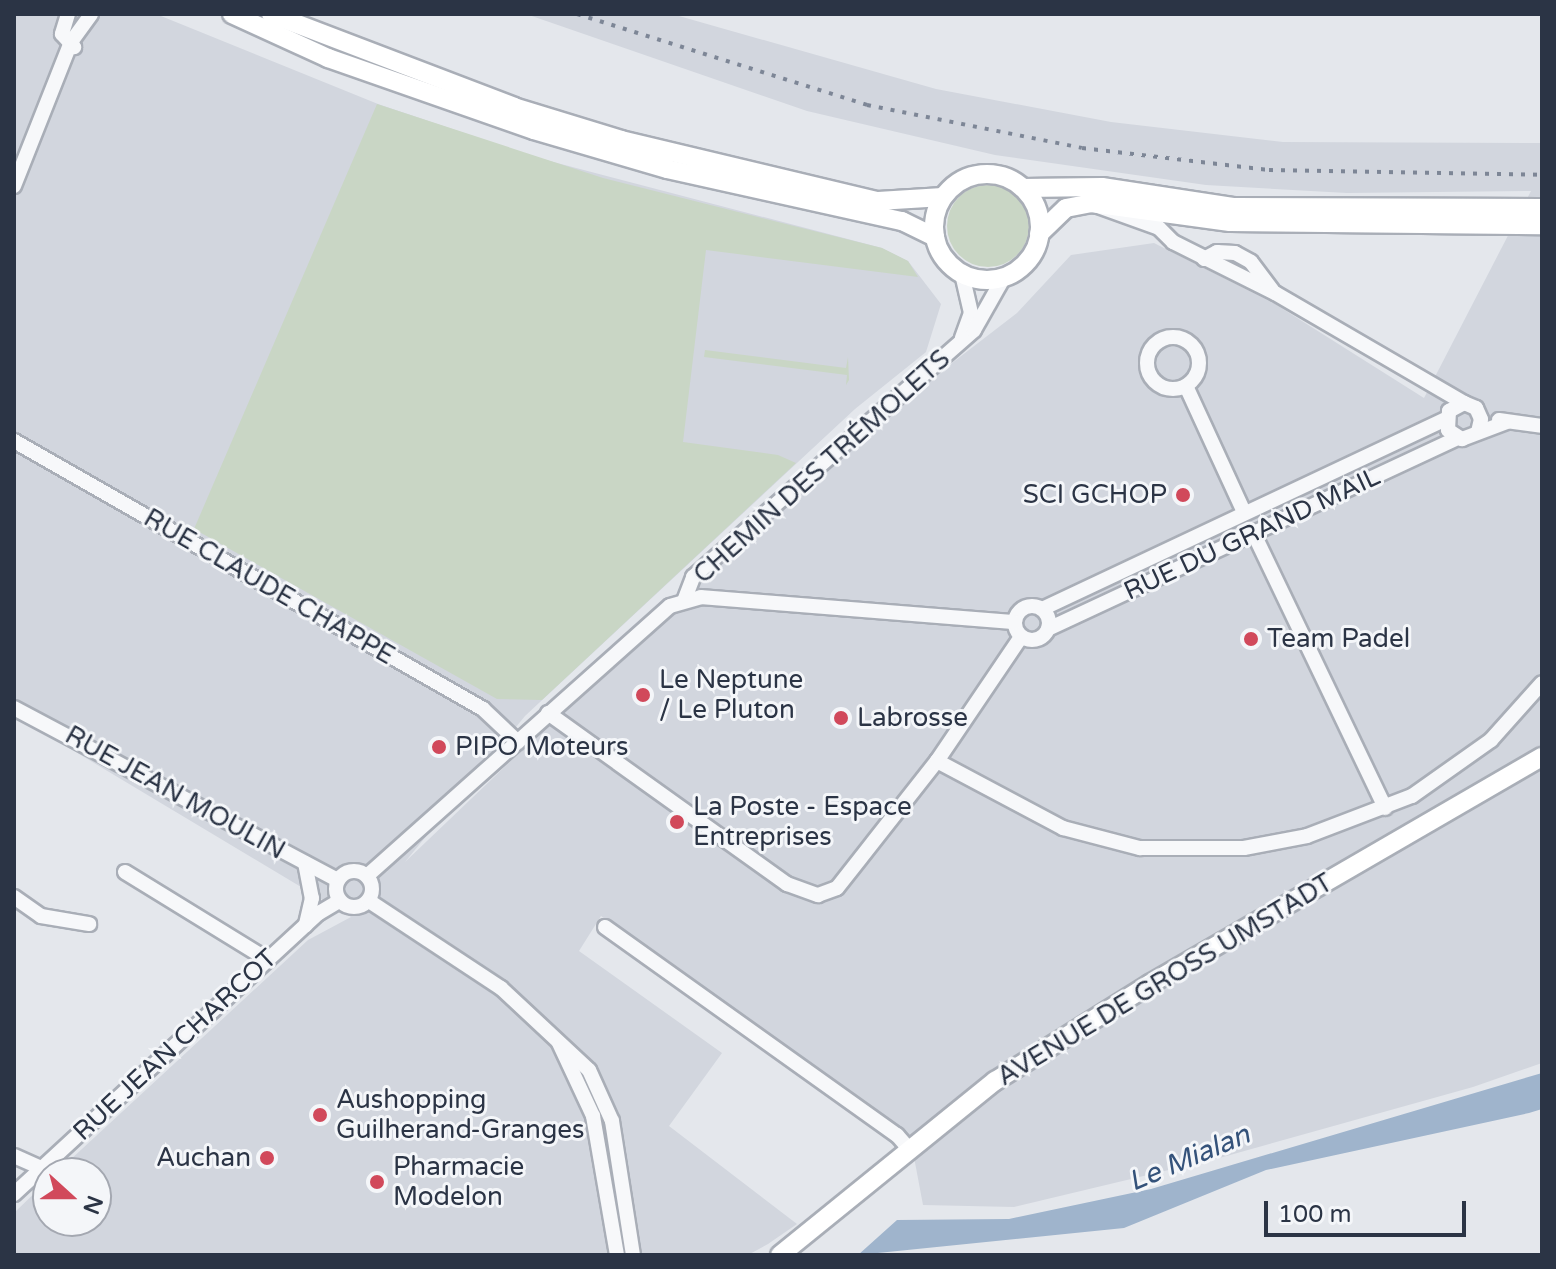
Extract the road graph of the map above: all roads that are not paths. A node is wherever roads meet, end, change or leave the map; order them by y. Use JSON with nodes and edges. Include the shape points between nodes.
{"nodes":[{"id":1,"x":68,"y":14,"type":"edge"},
{"id":2,"x":91,"y":14,"type":"edge"},
{"id":3,"x":232,"y":14,"type":"edge"},
{"id":4,"x":271,"y":14,"type":"edge"},
{"id":5,"x":71,"y":42,"type":"junction"},
{"id":6,"x":14,"y":186,"type":"edge"},
{"id":7,"x":1023,"y":188,"type":"junction"},
{"id":8,"x":943,"y":197,"type":"junction"},
{"id":9,"x":1091,"y":203,"type":"junction"},
{"id":10,"x":1542,"y":208,"type":"edge"},
{"id":11,"x":1542,"y":225,"type":"edge"},
{"id":12,"x":1039,"y":234,"type":"junction"},
{"id":13,"x":935,"y":237,"type":"junction"},
{"id":14,"x":962,"y":274,"type":"junction"},
{"id":15,"x":1004,"y":277,"type":"junction"},
{"id":16,"x":958,"y":345,"type":"junction"},
{"id":17,"x":1432,"y":384,"type":"junction"},
{"id":18,"x":1186,"y":386,"type":"dead end"},
{"id":19,"x":1464,"y":403,"type":"junction"},
{"id":20,"x":1480,"y":413,"type":"junction"},
{"id":21,"x":1446,"y":417,"type":"junction"},
{"id":22,"x":1507,"y":422,"type":"junction"},
{"id":23,"x":1542,"y":426,"type":"edge"},
{"id":24,"x":1478,"y":432,"type":"junction"},
{"id":25,"x":1457,"y":438,"type":"junction"},
{"id":26,"x":14,"y":441,"type":"edge"},
{"id":27,"x":1244,"y":512,"type":"junction"},
{"id":28,"x":1253,"y":532,"type":"junction"},
{"id":29,"x":684,"y":601,"type":"junction"},
{"id":30,"x":1042,"y":609,"type":"junction"},
{"id":31,"x":1015,"y":622,"type":"junction"},
{"id":32,"x":1048,"y":629,"type":"junction"},
{"id":33,"x":1021,"y":637,"type":"junction"},
{"id":34,"x":1542,"y":683,"type":"edge"},
{"id":35,"x":14,"y":700,"type":"edge"},
{"id":36,"x":14,"y":708,"type":"edge"},
{"id":37,"x":548,"y":713,"type":"junction"},
{"id":38,"x":44,"y":722,"type":"junction"},
{"id":39,"x":518,"y":742,"type":"junction"},
{"id":40,"x":1542,"y":757,"type":"edge"},
{"id":41,"x":937,"y":761,"type":"junction"},
{"id":42,"x":1385,"y":808,"type":"junction"},
{"id":43,"x":305,"y":863,"type":"junction"},
{"id":44,"x":125,"y":872,"type":"dead end"},
{"id":45,"x":368,"y":875,"type":"junction"},
{"id":46,"x":338,"y":880,"type":"junction"},
{"id":47,"x":14,"y":897,"type":"edge"},
{"id":48,"x":339,"y":901,"type":"junction"},
{"id":49,"x":369,"y":901,"type":"junction"},
{"id":50,"x":89,"y":924,"type":"dead end"},
{"id":51,"x":306,"y":925,"type":"junction"},
{"id":52,"x":605,"y":927,"type":"dead end"},
{"id":53,"x":268,"y":960,"type":"junction"},
{"id":54,"x":555,"y":1035,"type":"junction"},
{"id":55,"x":909,"y":1149,"type":"junction"},
{"id":56,"x":53,"y":1157,"type":"edge"},
{"id":57,"x":32,"y":1177,"type":"edge"},
{"id":58,"x":14,"y":1194,"type":"edge"},
{"id":59,"x":806,"y":1230,"type":"junction"},
{"id":60,"x":617,"y":1255,"type":"edge"},
{"id":61,"x":633,"y":1255,"type":"edge"},
{"id":62,"x":764,"y":1255,"type":"edge"},
{"id":63,"x":780,"y":1255,"type":"edge"}],
"edges":[{"from":1,"to":5,"type":"street","via":[[62,34]]},
{"from":2,"to":5,"type":"street"},
{"from":3,"to":13,"type":"main road","via":[[328,58],[546,135],[667,169],[902,221]]},
{"from":4,"to":8,"type":"main road","via":[[514,107],[621,140],[878,201]]},
{"from":5,"to":6,"type":"street","via":[[75,56],[61,69]]},
{"from":7,"to":8,"type":"main road","via":[[987,174],[962,180]]},
{"from":7,"to":10,"type":"main road","via":[[1114,188],[1234,207]]},
{"from":7,"to":12,"type":"main road","via":[[1037,209]]},
{"from":8,"to":13,"type":"main road"},
{"from":9,"to":11,"type":"main road","via":[[1253,224]]},
{"from":9,"to":12,"type":"main road","via":[[1066,208]]},
{"from":9,"to":17,"type":"street","via":[[1109,215],[1159,228],[1204,259],[1275,293]]},
{"from":12,"to":15,"type":"main road","via":[[1027,261]]},
{"from":13,"to":14,"type":"main road","via":[[948,263]]},
{"from":14,"to":15,"type":"main road","via":[[981,280]]},
{"from":14,"to":16,"type":"street","name":"CHEMIN DES TRÉMOLETS","via":[[971,313]]},
{"from":15,"to":16,"type":"street","name":"CHEMIN DES TRÉMOLETS","via":[[981,321]]},
{"from":16,"to":29,"type":"street","name":"CHEMIN DES TRÉMOLETS","via":[[704,566],[693,577]]},
{"from":17,"to":19,"type":"street"},
{"from":17,"to":21,"type":"street"},
{"from":18,"to":27,"type":"street"},
{"from":19,"to":20,"type":"street"},
{"from":19,"to":21,"type":"street"},
{"from":20,"to":22,"type":"street"},
{"from":20,"to":24,"type":"street"},
{"from":21,"to":25,"type":"street"},
{"from":21,"to":27,"type":"street","name":"RUE DU GRAND MAIL"},
{"from":22,"to":23,"type":"street"},
{"from":22,"to":24,"type":"street"},
{"from":24,"to":25,"type":"street"},
{"from":25,"to":28,"type":"street","name":"RUE DU GRAND MAIL"},
{"from":26,"to":39,"type":"street","name":"RUE CLAUDE CHAPPE","via":[[483,709]]},
{"from":27,"to":28,"type":"street","via":[[1240,528]]},
{"from":27,"to":30,"type":"street","name":"RUE DU GRAND MAIL"},
{"from":28,"to":32,"type":"street","name":"RUE DU GRAND MAIL"},
{"from":28,"to":42,"type":"street"},
{"from":29,"to":31,"type":"street","via":[[701,597]]},
{"from":29,"to":37,"type":"street","name":"CHEMIN DES TRÉMOLETS","via":[[656,615]]},
{"from":30,"to":31,"type":"street","via":[[1023,609]]},
{"from":30,"to":32,"type":"street"},
{"from":31,"to":33,"type":"street"},
{"from":32,"to":33,"type":"street","via":[[1033,640]]},
{"from":33,"to":41,"type":"street"},
{"from":34,"to":42,"type":"street","via":[[1491,740],[1412,796]]},
{"from":35,"to":38,"type":"street","name":"RUE JEAN MOULIN"},
{"from":36,"to":38,"type":"street","name":"RUE JEAN MOULIN"},
{"from":37,"to":39,"type":"street","name":"CHEMIN DES TRÉMOLETS"},
{"from":37,"to":41,"type":"street","via":[[787,884],[818,895],[837,888]]},
{"from":38,"to":43,"type":"street","name":"RUE JEAN MOULIN"},
{"from":39,"to":45,"type":"street","name":"CHEMIN DES TRÉMOLETS"},
{"from":40,"to":55,"type":"main road","name":"AVENUE DE GROSS UMSTADT","via":[[1123,1000],[995,1081]]},
{"from":41,"to":42,"type":"street","via":[[1063,828],[1140,848],[1226,850],[1290,841]]},
{"from":43,"to":46,"type":"street","name":"RUE JEAN MOULIN"},
{"from":43,"to":51,"type":"street","name":"RUE JEAN MOULIN","via":[[312,898]]},
{"from":44,"to":53,"type":"street"},
{"from":45,"to":46,"type":"street","via":[[352,871]]},
{"from":45,"to":49,"type":"street","via":[[373,889]]},
{"from":46,"to":48,"type":"street"},
{"from":47,"to":50,"type":"street","via":[[41,916]]},
{"from":48,"to":49,"type":"street","via":[[357,908]]},
{"from":48,"to":51,"type":"street","name":"RUE JEAN CHARCOT"},
{"from":49,"to":54,"type":"street","via":[[501,988]]},
{"from":51,"to":53,"type":"street","name":"RUE JEAN CHARCOT"},
{"from":52,"to":55,"type":"street","via":[[897,1135]]},
{"from":53,"to":56,"type":"street","name":"RUE JEAN CHARCOT"},
{"from":54,"to":60,"type":"street","via":[[593,1116]]},
{"from":54,"to":61,"type":"street","via":[[589,1070],[607,1105]]},
{"from":55,"to":59,"type":"main road","name":"AVENUE DE GROSS UMSTADT"},
{"from":57,"to":58,"type":"street","name":"RUE JEAN CHARCOT"},
{"from":59,"to":62,"type":"main road","name":"AVENUE DE GROSS UMSTADT"},
{"from":59,"to":63,"type":"main road","name":"AVENUE DE GROSS UMSTADT"}]}
